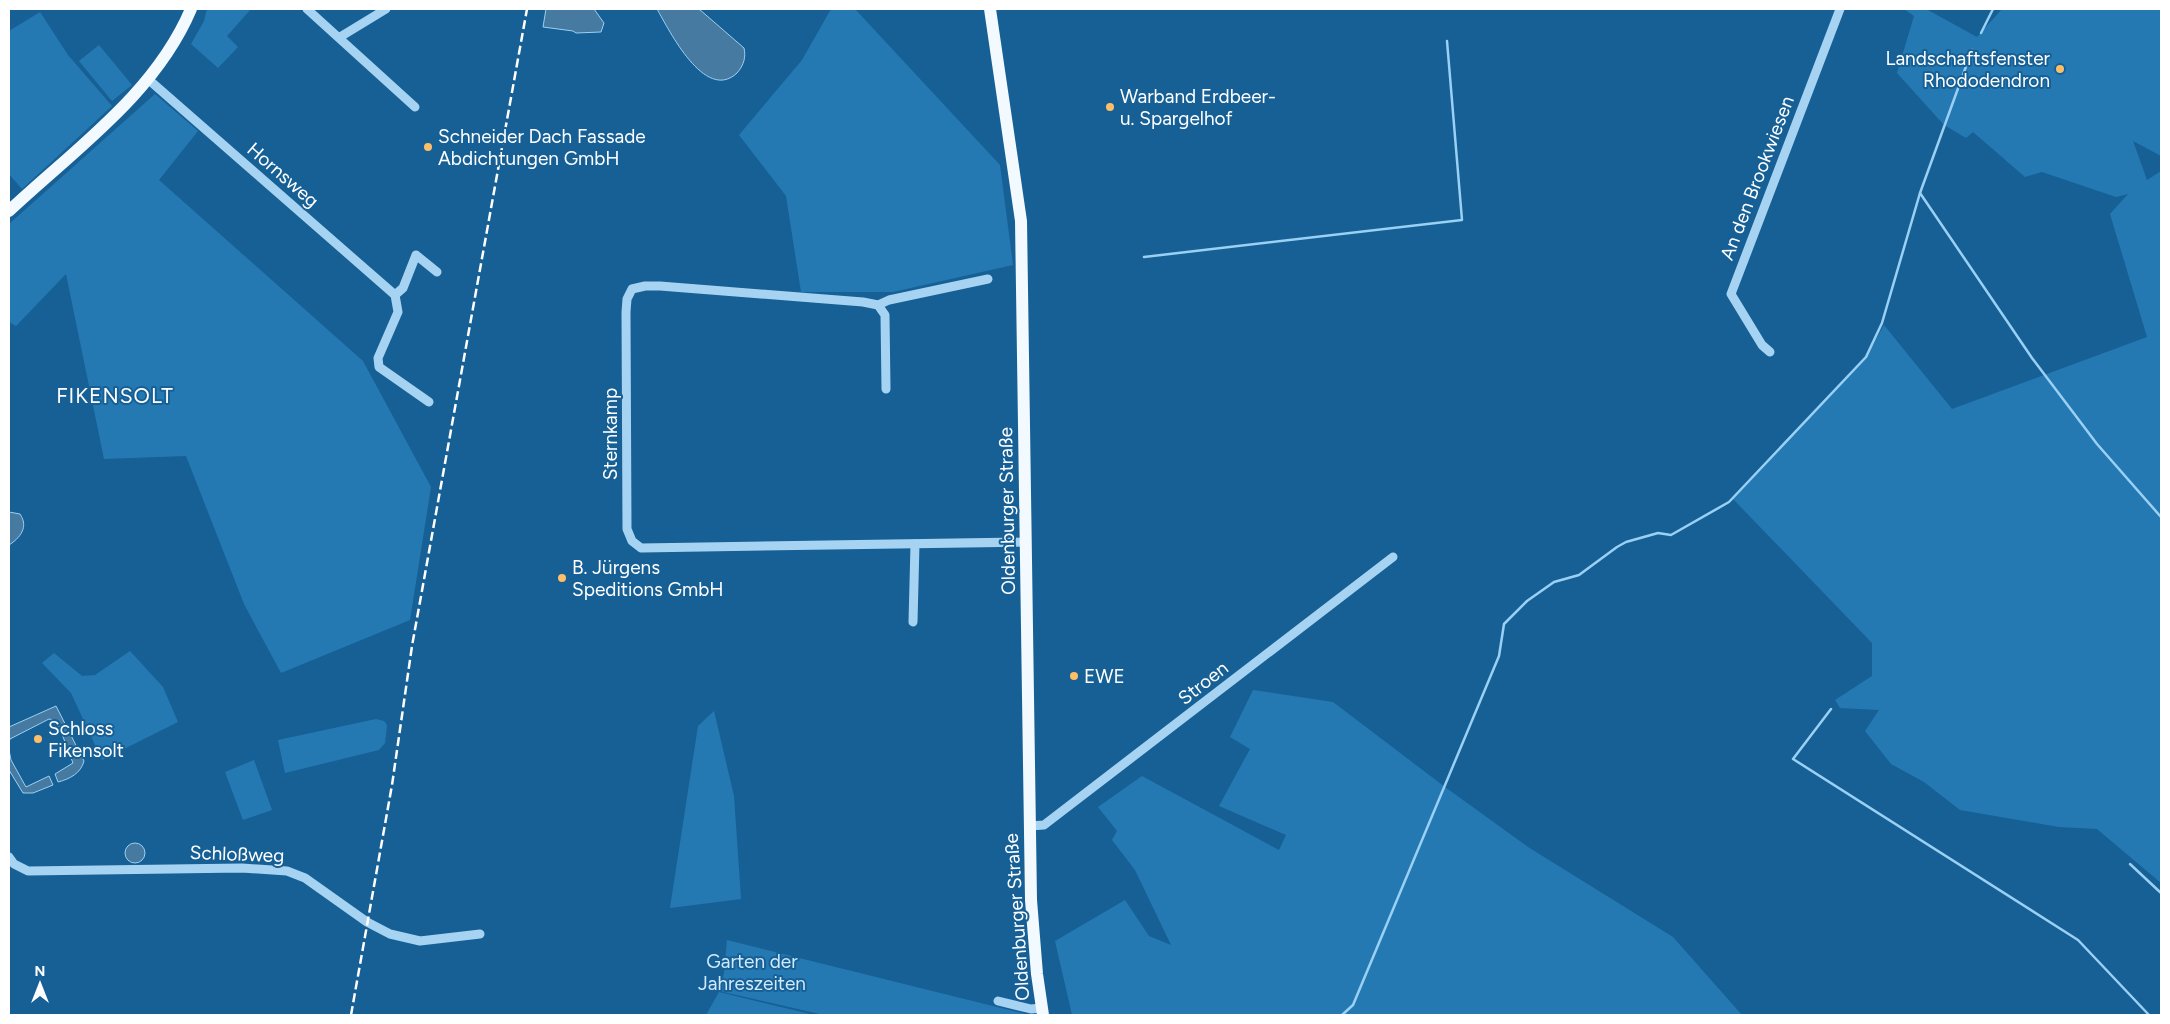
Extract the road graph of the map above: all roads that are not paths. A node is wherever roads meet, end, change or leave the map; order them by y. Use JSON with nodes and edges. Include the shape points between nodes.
{"nodes":[{"id":1,"x":191,"y":9,"type":"edge"},
{"id":2,"x":307,"y":9,"type":"edge"},
{"id":3,"x":386,"y":9,"type":"edge"},
{"id":4,"x":990,"y":9,"type":"edge"},
{"id":5,"x":1840,"y":9,"type":"edge"},
{"id":6,"x":340,"y":37,"type":"junction"},
{"id":7,"x":149,"y":80,"type":"junction"},
{"id":8,"x":415,"y":107,"type":"dead end"},
{"id":9,"x":9,"y":211,"type":"edge"},
{"id":10,"x":437,"y":272,"type":"dead end"},
{"id":11,"x":988,"y":279,"type":"dead end"},
{"id":12,"x":395,"y":296,"type":"junction"},
{"id":13,"x":878,"y":305,"type":"junction"},
{"id":14,"x":1770,"y":352,"type":"dead end"},
{"id":15,"x":886,"y":389,"type":"dead end"},
{"id":16,"x":429,"y":402,"type":"dead end"},
{"id":17,"x":1026,"y":542,"type":"junction"},
{"id":18,"x":915,"y":544,"type":"junction"},
{"id":19,"x":1393,"y":557,"type":"dead end"},
{"id":20,"x":913,"y":622,"type":"dead end"},
{"id":21,"x":1030,"y":826,"type":"junction"},
{"id":22,"x":9,"y":857,"type":"edge"},
{"id":23,"x":480,"y":934,"type":"dead end"},
{"id":24,"x":998,"y":1001,"type":"dead end"},
{"id":25,"x":1042,"y":1012,"type":"edge"}],
"edges":[{"from":1,"to":7,"type":"main road","via":[[168,53]]},
{"from":2,"to":6,"type":"street"},
{"from":3,"to":6,"type":"street"},
{"from":4,"to":17,"type":"main road","name":"Oldenburger Straße","via":[[1021,221]]},
{"from":5,"to":14,"type":"street","name":"An den Brookwiesen","via":[[1731,294],[1762,345]]},
{"from":6,"to":8,"type":"street"},
{"from":7,"to":9,"type":"main road"},
{"from":7,"to":12,"type":"street","name":"Hornsweg"},
{"from":10,"to":12,"type":"street","via":[[416,255],[403,288]]},
{"from":11,"to":13,"type":"street","name":"Sternkamp"},
{"from":12,"to":16,"type":"street","via":[[398,312],[378,358],[379,367]]},
{"from":13,"to":15,"type":"street","via":[[885,315]]},
{"from":13,"to":18,"type":"street","name":"Sternkamp","via":[[660,286],[632,289],[626,312],[627,529],[632,541],[641,548]]},
{"from":17,"to":18,"type":"street","name":"Sternkamp"},
{"from":17,"to":21,"type":"main road","name":"Oldenburger Straße"},
{"from":18,"to":20,"type":"street"},
{"from":19,"to":21,"type":"street","name":"Stroen","via":[[1044,825]]},
{"from":21,"to":25,"type":"main road","name":"Oldenburger Straße","via":[[1031,900]]},
{"from":22,"to":23,"type":"street","name":"Schloßweg","via":[[14,864],[28,870],[287,870],[305,878],[367,922],[390,934],[420,941]]},
{"from":24,"to":25,"type":"street"}]}
